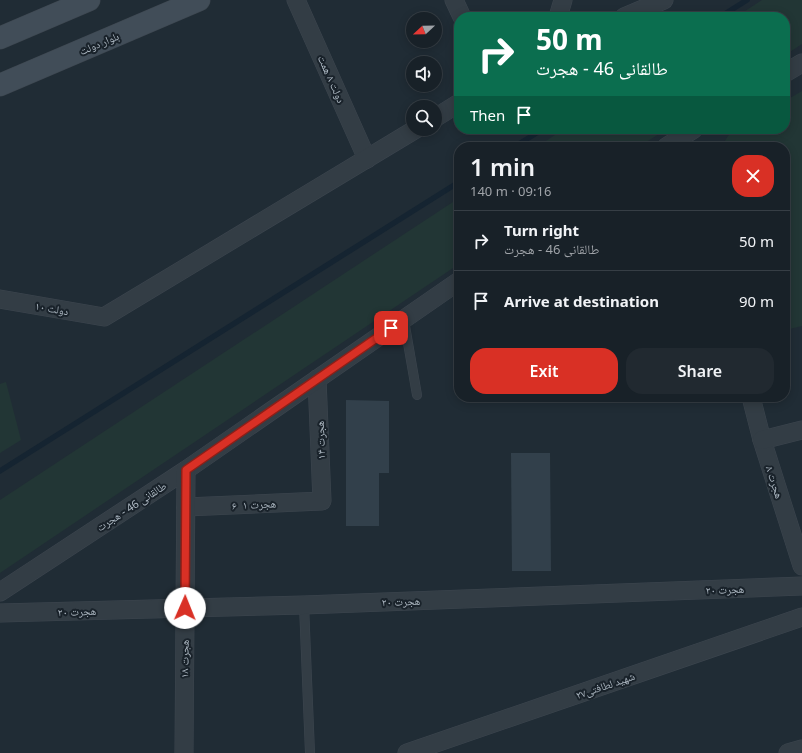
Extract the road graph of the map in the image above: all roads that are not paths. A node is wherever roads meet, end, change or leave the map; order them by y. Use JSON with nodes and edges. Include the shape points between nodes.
{"nodes":[{"id":1,"x":89,"y":0,"type":"edge"},
{"id":2,"x":199,"y":0,"type":"edge"},
{"id":3,"x":296,"y":0,"type":"edge"},
{"id":4,"x":454,"y":0,"type":"edge"},
{"id":5,"x":563,"y":0,"type":"edge"},
{"id":6,"x":664,"y":0,"type":"edge"},
{"id":7,"x":460,"y":12,"type":"edge"},
{"id":8,"x":559,"y":12,"type":"edge"},
{"id":9,"x":636,"y":12,"type":"edge"},
{"id":10,"x":0,"y":38,"type":"edge"},
{"id":11,"x":802,"y":63,"type":"edge"},
{"id":12,"x":790,"y":70,"type":"edge"},
{"id":13,"x":0,"y":85,"type":"edge"},
{"id":14,"x":454,"y":106,"type":"edge"},
{"id":15,"x":442,"y":114,"type":"edge"},
{"id":16,"x":406,"y":135,"type":"edge"},
{"id":17,"x":692,"y":136,"type":"edge"},
{"id":18,"x":678,"y":142,"type":"edge"},
{"id":19,"x":367,"y":158,"type":"junction"},
{"id":20,"x":454,"y":285,"type":"edge"},
{"id":21,"x":0,"y":299,"type":"edge"},
{"id":22,"x":404,"y":320,"type":"junction"},
{"id":23,"x":317,"y":379,"type":"junction"},
{"id":24,"x":418,"y":395,"type":"dead end"},
{"id":25,"x":752,"y":402,"type":"edge"},
{"id":26,"x":802,"y":430,"type":"edge"},
{"id":27,"x":762,"y":440,"type":"junction"},
{"id":28,"x":186,"y":470,"type":"junction"},
{"id":29,"x":322,"y":501,"type":"joint"},
{"id":30,"x":186,"y":507,"type":"junction"},
{"id":31,"x":802,"y":566,"type":"edge"},
{"id":32,"x":802,"y":586,"type":"edge"},
{"id":33,"x":0,"y":592,"type":"edge"},
{"id":34,"x":304,"y":605,"type":"junction"},
{"id":35,"x":185,"y":608,"type":"junction"},
{"id":36,"x":0,"y":613,"type":"edge"},
{"id":37,"x":802,"y":617,"type":"edge"},
{"id":38,"x":802,"y":748,"type":"edge"},
{"id":39,"x":184,"y":753,"type":"edge"},
{"id":40,"x":310,"y":753,"type":"edge"},
{"id":41,"x":407,"y":753,"type":"edge"},
{"id":42,"x":788,"y":753,"type":"edge"}],
"edges":[{"from":1,"to":10,"type":"main road"},
{"from":2,"to":13,"type":"main road","name":"بلوار دولت"},
{"from":3,"to":19,"type":"street","name":"دولت ۸ همت"},
{"from":4,"to":7,"type":"street"},
{"from":5,"to":8,"type":"street"},
{"from":6,"to":9,"type":"street"},
{"from":11,"to":12,"type":"street"},
{"from":14,"to":15,"type":"street"},
{"from":16,"to":19,"type":"street"},
{"from":17,"to":18,"type":"street"},
{"from":19,"to":21,"type":"street","name":"دولت ۱۰","via":[[104,317]]},
{"from":20,"to":22,"type":"street","name":"طالقانی 46 - هجرت"},
{"from":22,"to":23,"type":"street","name":"طالقانی 46 - هجرت"},
{"from":22,"to":24,"type":"lane"},
{"from":23,"to":28,"type":"street","name":"طالقانی 46 - هجرت"},
{"from":23,"to":29,"type":"street","name":"هجرت ۱۴"},
{"from":25,"to":27,"type":"street","name":"هجرت ۸"},
{"from":26,"to":27,"type":"street"},
{"from":27,"to":31,"type":"street","name":"هجرت ۸"},
{"from":28,"to":30,"type":"street","name":"هجرت ۱۸"},
{"from":28,"to":33,"type":"street","name":"طالقانی 46 - هجرت"},
{"from":29,"to":30,"type":"street","name":"هجرت ۱ ‍ ۶"},
{"from":30,"to":35,"type":"street","name":"هجرت ۱۸"},
{"from":32,"to":34,"type":"street","name":"هجرت ۲۰"},
{"from":34,"to":35,"type":"street","name":"هجرت ۲۰"},
{"from":34,"to":40,"type":"lane"},
{"from":35,"to":36,"type":"street","name":"هجرت ۲۰"},
{"from":35,"to":39,"type":"street","name":"هجرت ۱۸"},
{"from":37,"to":41,"type":"street","name":"شهید لطافتی۲۷"},
{"from":38,"to":42,"type":"street"}]}
